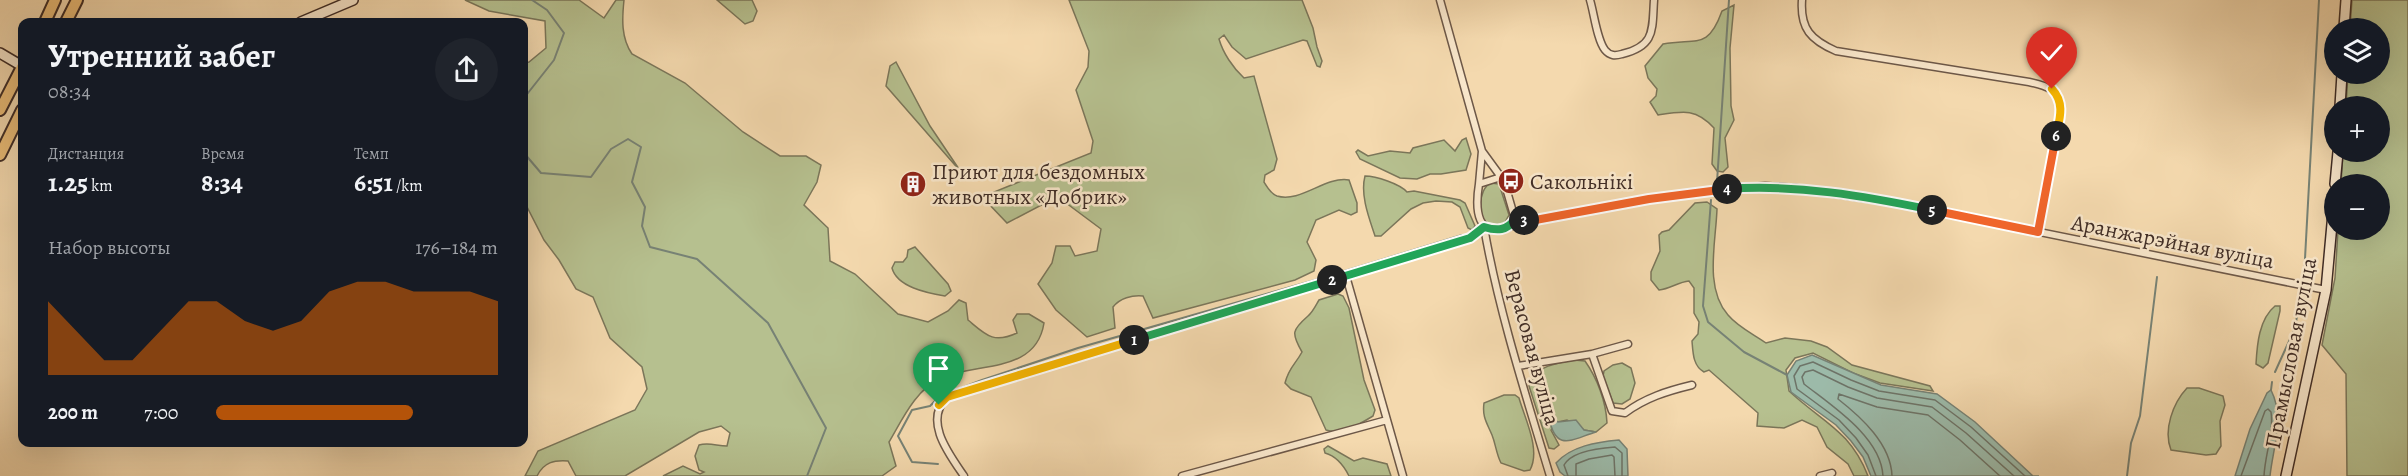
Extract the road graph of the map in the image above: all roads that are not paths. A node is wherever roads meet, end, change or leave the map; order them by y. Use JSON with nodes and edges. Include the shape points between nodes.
{"nodes":[{"id":1,"x":55,"y":0,"type":"edge"},
{"id":2,"x":77,"y":0,"type":"edge"},
{"id":3,"x":353,"y":0,"type":"edge"},
{"id":4,"x":1440,"y":0,"type":"edge"},
{"id":5,"x":1590,"y":0,"type":"edge"},
{"id":6,"x":1654,"y":0,"type":"edge"},
{"id":7,"x":1802,"y":0,"type":"edge"},
{"id":8,"x":2346,"y":0,"type":"edge"},
{"id":9,"x":47,"y":18,"type":"edge"},
{"id":10,"x":68,"y":18,"type":"edge"},
{"id":11,"x":310,"y":18,"type":"edge"},
{"id":12,"x":2345,"y":18,"type":"edge"},
{"id":13,"x":0,"y":53,"type":"edge"},
{"id":14,"x":18,"y":64,"type":"edge"},
{"id":15,"x":18,"y":74,"type":"edge"},
{"id":16,"x":0,"y":110,"type":"edge"},
{"id":17,"x":18,"y":118,"type":"edge"},
{"id":18,"x":1482,"y":151,"type":"junction"},
{"id":19,"x":0,"y":155,"type":"edge"},
{"id":20,"x":1501,"y":177,"type":"junction"},
{"id":21,"x":1479,"y":184,"type":"junction"},
{"id":22,"x":1515,"y":219,"type":"junction"},
{"id":23,"x":1484,"y":227,"type":"junction"},
{"id":24,"x":2038,"y":232,"type":"junction"},
{"id":25,"x":2331,"y":240,"type":"edge"},
{"id":26,"x":1346,"y":276,"type":"junction"},
{"id":27,"x":2326,"y":290,"type":"junction"},
{"id":28,"x":1629,"y":344,"type":"dead end"},
{"id":29,"x":1592,"y":354,"type":"junction"},
{"id":30,"x":1518,"y":366,"type":"junction"},
{"id":31,"x":1692,"y":385,"type":"dead end"},
{"id":32,"x":1387,"y":420,"type":"junction"},
{"id":33,"x":1832,"y":473,"type":"dead end"},
{"id":34,"x":964,"y":476,"type":"edge"},
{"id":35,"x":1182,"y":476,"type":"edge"},
{"id":36,"x":1403,"y":476,"type":"edge"},
{"id":37,"x":1550,"y":476,"type":"edge"},
{"id":38,"x":1820,"y":476,"type":"edge"},
{"id":39,"x":2286,"y":476,"type":"edge"}],
"edges":[{"from":1,"to":9,"type":"main road"},
{"from":2,"to":10,"type":"main road"},
{"from":3,"to":11,"type":"street"},
{"from":4,"to":18,"type":"street","name":"Верасовая вуліца"},
{"from":5,"to":6,"type":"street","via":[[1603,48],[1616,56],[1646,45],[1651,35]]},
{"from":7,"to":24,"type":"street","via":[[1802,14],[1810,34],[1836,51],[2052,89],[2060,98],[2061,109]]},
{"from":8,"to":12,"type":"street"},
{"from":13,"to":14,"type":"street"},
{"from":15,"to":16,"type":"main road"},
{"from":17,"to":19,"type":"main road"},
{"from":18,"to":20,"type":"street","name":"Верасовая вуліца"},
{"from":18,"to":21,"type":"street","name":"Верасовая вуліца"},
{"from":20,"to":21,"type":"street"},
{"from":20,"to":22,"type":"street","name":"Верасовая вуліца"},
{"from":21,"to":23,"type":"street","name":"Верасовая вуліца","via":[[1476,200]]},
{"from":22,"to":23,"type":"street","via":[[1503,229]]},
{"from":22,"to":24,"type":"street","name":"Аранжарэйная вуліца","via":[[1530,221],[1649,199],[1764,186],[1891,202]]},
{"from":23,"to":26,"type":"street","via":[[1470,238]]},
{"from":23,"to":30,"type":"street","name":"Верасовая вуліца"},
{"from":24,"to":27,"type":"street","name":"Аранжарэйная вуліца"},
{"from":25,"to":27,"type":"street","name":"Прамысловая вуліца"},
{"from":26,"to":32,"type":"street"},
{"from":26,"to":34,"type":"street","via":[[947,397],[939,405],[938,430]]},
{"from":27,"to":39,"type":"street","name":"Прамысловая вуліца"},
{"from":28,"to":29,"type":"street"},
{"from":29,"to":30,"type":"street"},
{"from":29,"to":31,"type":"street","via":[[1612,411],[1625,413],[1639,402]]},
{"from":30,"to":37,"type":"street","name":"Верасовая вуліца"},
{"from":32,"to":35,"type":"street"},
{"from":32,"to":36,"type":"street"},
{"from":33,"to":38,"type":"street"}]}
